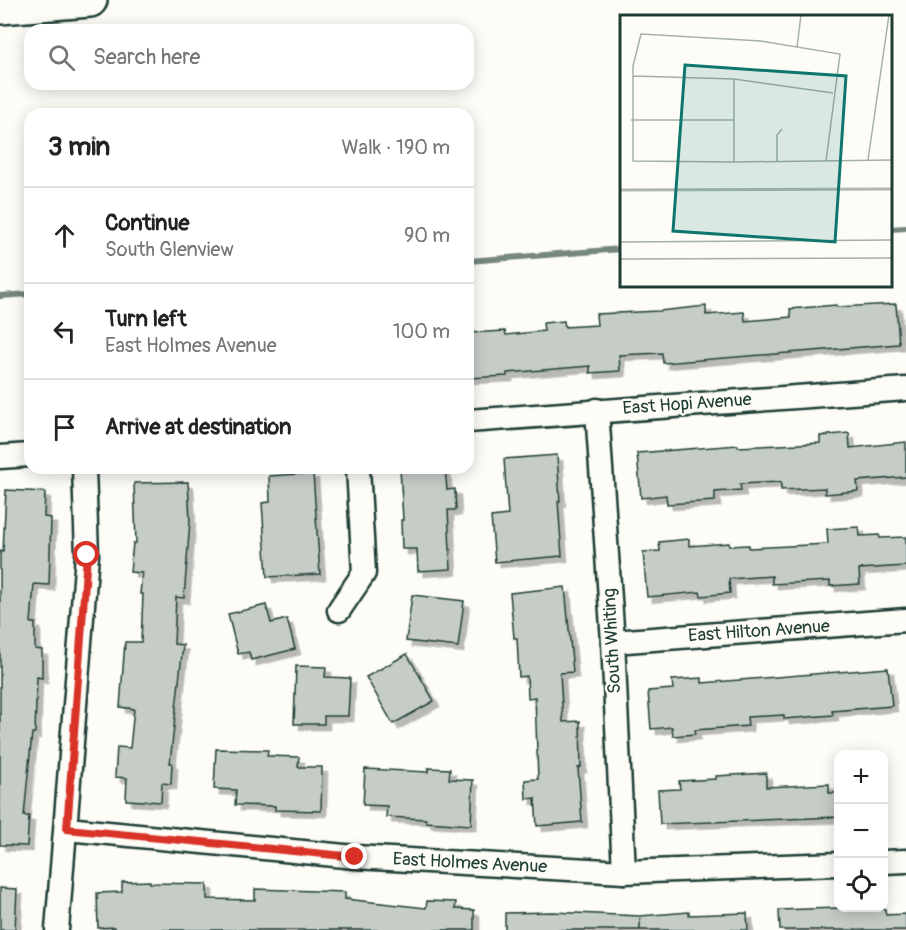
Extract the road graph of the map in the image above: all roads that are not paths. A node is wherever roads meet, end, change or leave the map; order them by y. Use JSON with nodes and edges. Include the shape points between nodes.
{"nodes":[{"id":1,"x":90,"y":0,"type":"edge"},
{"id":2,"x":0,"y":7,"type":"edge"},
{"id":3,"x":906,"y":389,"type":"edge"},
{"id":4,"x":597,"y":410,"type":"junction"},
{"id":5,"x":474,"y":420,"type":"edge"},
{"id":6,"x":24,"y":455,"type":"edge"},
{"id":7,"x":0,"y":457,"type":"edge"},
{"id":8,"x":84,"y":474,"type":"edge"},
{"id":9,"x":358,"y":474,"type":"edge"},
{"id":10,"x":339,"y":610,"type":"dead end"},
{"id":11,"x":906,"y":620,"type":"edge"},
{"id":12,"x":613,"y":642,"type":"junction"},
{"id":13,"x":67,"y":829,"type":"junction"},
{"id":14,"x":906,"y":861,"type":"edge"},
{"id":15,"x":888,"y":862,"type":"edge"},
{"id":16,"x":834,"y":864,"type":"edge"},
{"id":17,"x":624,"y":872,"type":"junction"},
{"id":18,"x":57,"y":930,"type":"edge"}],
"edges":[{"from":1,"to":2,"type":"highway"},
{"from":3,"to":4,"type":"street","name":"East Hopi Avenue"},
{"from":4,"to":5,"type":"street","name":"East Hopi Avenue"},
{"from":4,"to":12,"type":"street","name":"South Whiting"},
{"from":6,"to":7,"type":"street"},
{"from":8,"to":13,"type":"street","via":[[87,555]]},
{"from":9,"to":10,"type":"street","via":[[364,573]]},
{"from":11,"to":12,"type":"street","name":"East Hilton Avenue"},
{"from":12,"to":17,"type":"street","name":"South Whiting"},
{"from":13,"to":17,"type":"street","name":"East Holmes Avenue","via":[[355,857]]},
{"from":13,"to":18,"type":"street"},
{"from":14,"to":15,"type":"street"},
{"from":16,"to":17,"type":"street","name":"East Holmes Avenue"}]}
